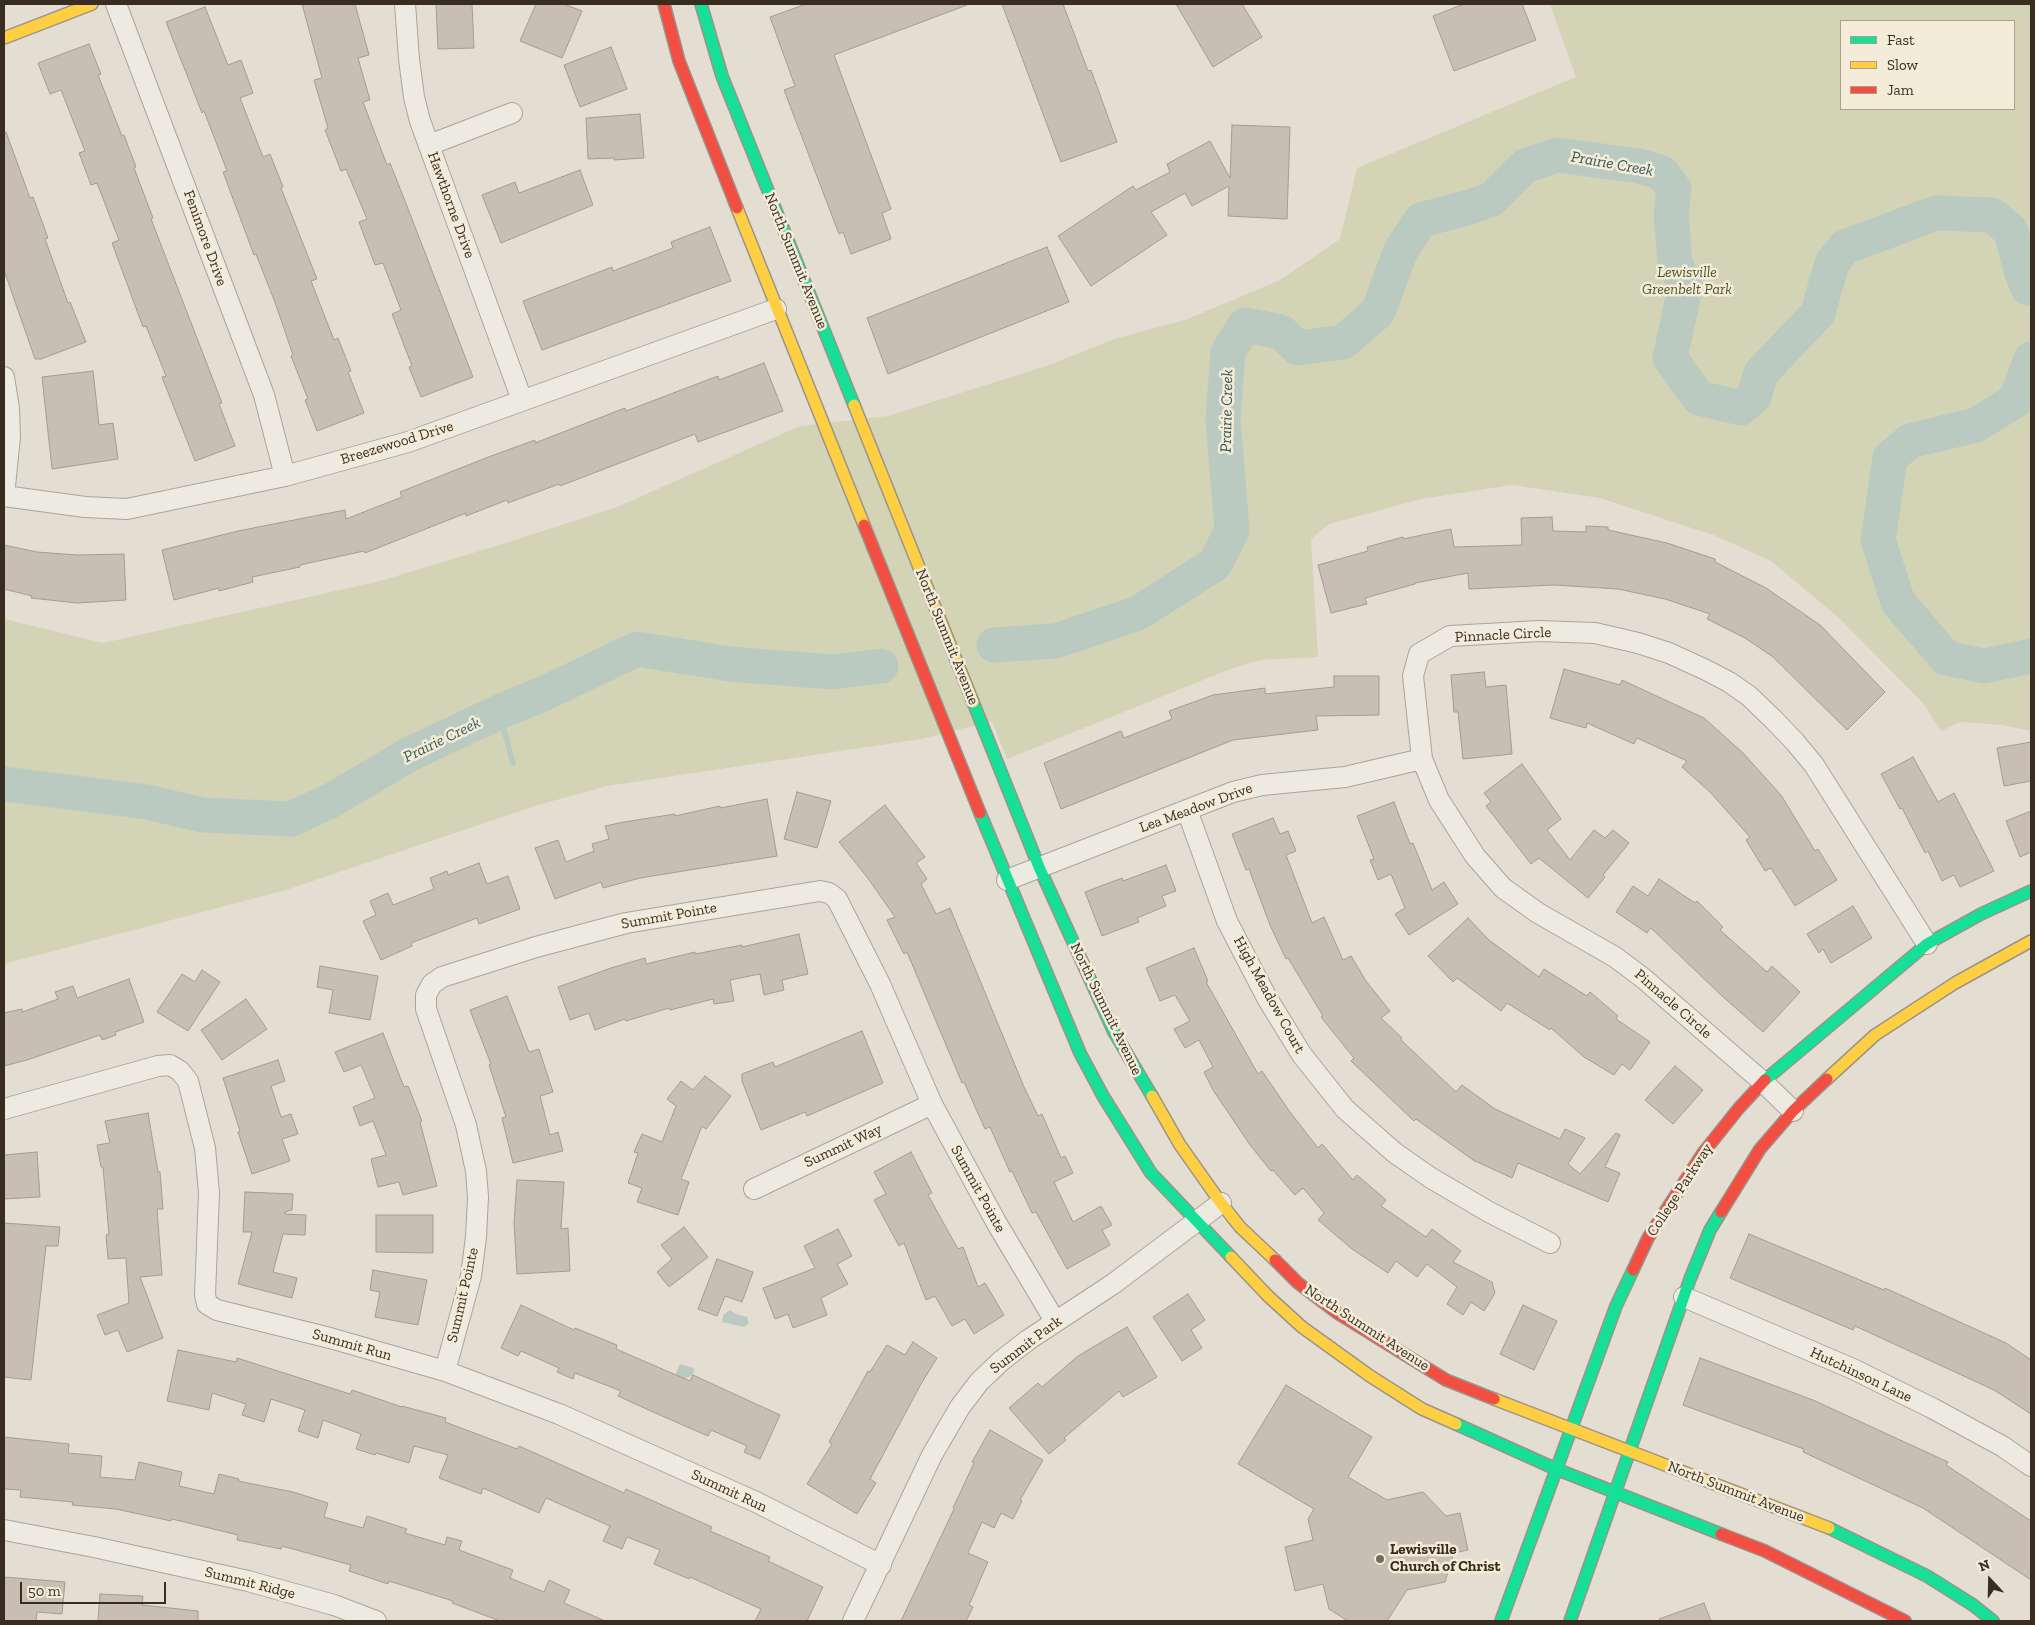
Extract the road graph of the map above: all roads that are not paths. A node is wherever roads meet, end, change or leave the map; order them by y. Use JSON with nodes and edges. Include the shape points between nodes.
{"nodes":[{"id":1,"x":92,"y":4,"type":"edge"},
{"id":2,"x":116,"y":4,"type":"edge"},
{"id":3,"x":405,"y":4,"type":"edge"},
{"id":4,"x":664,"y":4,"type":"edge"},
{"id":5,"x":702,"y":4,"type":"edge"},
{"id":6,"x":4,"y":38,"type":"edge"},
{"id":7,"x":512,"y":113,"type":"dead end"},
{"id":8,"x":429,"y":145,"type":"junction"},
{"id":9,"x":776,"y":309,"type":"junction"},
{"id":10,"x":4,"y":377,"type":"edge"},
{"id":11,"x":522,"y":400,"type":"junction"},
{"id":12,"x":285,"y":476,"type":"junction"},
{"id":13,"x":4,"y":496,"type":"edge"},
{"id":14,"x":1422,"y":759,"type":"junction"},
{"id":15,"x":1187,"y":810,"type":"junction"},
{"id":16,"x":1039,"y":866,"type":"junction"},
{"id":17,"x":1007,"y":880,"type":"junction"},
{"id":18,"x":2031,"y":891,"type":"edge"},
{"id":19,"x":2031,"y":941,"type":"edge"},
{"id":20,"x":1927,"y":944,"type":"junction"},
{"id":21,"x":1763,"y":1082,"type":"junction"},
{"id":22,"x":932,"y":1104,"type":"junction"},
{"id":23,"x":4,"y":1109,"type":"edge"},
{"id":24,"x":1793,"y":1111,"type":"junction"},
{"id":25,"x":754,"y":1189,"type":"dead end"},
{"id":26,"x":1220,"y":1203,"type":"junction"},
{"id":27,"x":1196,"y":1222,"type":"junction"},
{"id":28,"x":1550,"y":1243,"type":"dead end"},
{"id":29,"x":1684,"y":1297,"type":"junction"},
{"id":30,"x":1055,"y":1321,"type":"junction"},
{"id":31,"x":445,"y":1372,"type":"junction"},
{"id":32,"x":1570,"y":1429,"type":"junction"},
{"id":33,"x":1629,"y":1452,"type":"junction"},
{"id":34,"x":2031,"y":1466,"type":"edge"},
{"id":35,"x":1556,"y":1469,"type":"junction"},
{"id":36,"x":1615,"y":1492,"type":"junction"},
{"id":37,"x":4,"y":1530,"type":"edge"},
{"id":38,"x":881,"y":1565,"type":"junction"},
{"id":39,"x":376,"y":1621,"type":"edge"},
{"id":40,"x":853,"y":1621,"type":"edge"},
{"id":41,"x":1501,"y":1621,"type":"edge"},
{"id":42,"x":1570,"y":1621,"type":"edge"},
{"id":43,"x":1905,"y":1621,"type":"edge"},
{"id":44,"x":1993,"y":1621,"type":"edge"}],
"edges":[{"from":1,"to":6,"type":"main road"},
{"from":2,"to":12,"type":"street","name":"Fenimore Drive","via":[[264,395]]},
{"from":3,"to":8,"type":"street","name":"Hawthorne Drive","via":[[414,97]]},
{"from":4,"to":9,"type":"main road","via":[[679,61]]},
{"from":5,"to":16,"type":"main road","name":"North Summit Avenue","via":[[722,76]]},
{"from":7,"to":8,"type":"street"},
{"from":8,"to":11,"type":"street","name":"Hawthorne Drive"},
{"from":9,"to":11,"type":"street","name":"Breezewood Drive"},
{"from":9,"to":17,"type":"main road"},
{"from":10,"to":13,"type":"street","via":[[10,437]]},
{"from":11,"to":12,"type":"street","name":"Breezewood Drive","via":[[408,442]]},
{"from":12,"to":13,"type":"street","name":"Breezewood Drive","via":[[127,509]]},
{"from":14,"to":15,"type":"street","name":"Lea Meadow Drive","via":[[1345,777],[1262,785],[1233,792]]},
{"from":14,"to":20,"type":"street","name":"Pinnacle Circle","via":[[1413,676],[1419,654],[1450,636],[1595,633],[1669,653],[1729,682],[1795,742],[1829,788]]},
{"from":14,"to":21,"type":"street","name":"Pinnacle Circle","via":[[1439,800],[1476,856],[1503,888],[1538,913],[1622,962]]},
{"from":15,"to":16,"type":"street","name":"Lea Meadow Drive"},
{"from":15,"to":28,"type":"street","name":"High Meadow Court","via":[[1227,920],[1268,998],[1302,1056],[1346,1109],[1395,1152],[1431,1178]]},
{"from":16,"to":17,"type":"street","name":"Lea Meadow Drive"},
{"from":16,"to":26,"type":"main road","name":"North Summit Avenue","via":[[1114,1032],[1171,1129]]},
{"from":17,"to":27,"type":"main road","via":[[1080,1053],[1103,1096],[1151,1173]]},
{"from":18,"to":20,"type":"main road","name":"College Parkway"},
{"from":19,"to":24,"type":"main road","via":[[1955,983],[1875,1035]]},
{"from":20,"to":21,"type":"main road","name":"College Parkway"},
{"from":21,"to":24,"type":"street","name":"Pinnacle Circle"},
{"from":21,"to":32,"type":"main road","name":"College Parkway","via":[[1703,1152],[1648,1238],[1616,1306]]},
{"from":22,"to":25,"type":"street","name":"Summit Way"},
{"from":22,"to":30,"type":"street","name":"Summit Pointe","via":[[996,1222]]},
{"from":22,"to":31,"type":"street","name":"Summit Pointe","via":[[880,984],[837,899],[820,890],[626,923],[555,941],[442,977],[432,984],[426,995],[426,1008],[466,1125],[478,1197],[471,1276]]},
{"from":23,"to":31,"type":"street","name":"Summit Run","via":[[170,1065],[188,1080],[205,1148],[209,1193],[207,1304],[217,1310],[330,1338]]},
{"from":24,"to":29,"type":"main road","via":[[1760,1149],[1710,1230]]},
{"from":26,"to":27,"type":"street","name":"Summit Park"},
{"from":26,"to":32,"type":"main road","name":"North Summit Avenue","via":[[1240,1227],[1298,1282],[1336,1312],[1446,1380]]},
{"from":27,"to":30,"type":"street","name":"Summit Park","via":[[1113,1284]]},
{"from":27,"to":35,"type":"main road","via":[[1302,1327],[1370,1376],[1422,1409]]},
{"from":29,"to":33,"type":"main road"},
{"from":29,"to":34,"type":"street","name":"Hutchinson Lane","via":[[1853,1369],[2002,1446]]},
{"from":30,"to":38,"type":"street","name":"Summit Park","via":[[1001,1361],[960,1407],[932,1455]]},
{"from":31,"to":38,"type":"street","name":"Summit Run","via":[[559,1414],[756,1502]]},
{"from":32,"to":33,"type":"main road","name":"North Summit Avenue"},
{"from":32,"to":35,"type":"main road","name":"College Parkway"},
{"from":33,"to":36,"type":"main road"},
{"from":33,"to":44,"type":"main road","name":"North Summit Avenue","via":[[1824,1526],[1927,1576]]},
{"from":35,"to":36,"type":"main road"},
{"from":35,"to":41,"type":"main road","name":"College Parkway"},
{"from":36,"to":42,"type":"main road"},
{"from":36,"to":43,"type":"main road","via":[[1765,1551]]},
{"from":37,"to":39,"type":"street","name":"Summit Ridge","via":[[248,1581],[334,1605]]},
{"from":38,"to":40,"type":"street","name":"Summit Park"}]}
